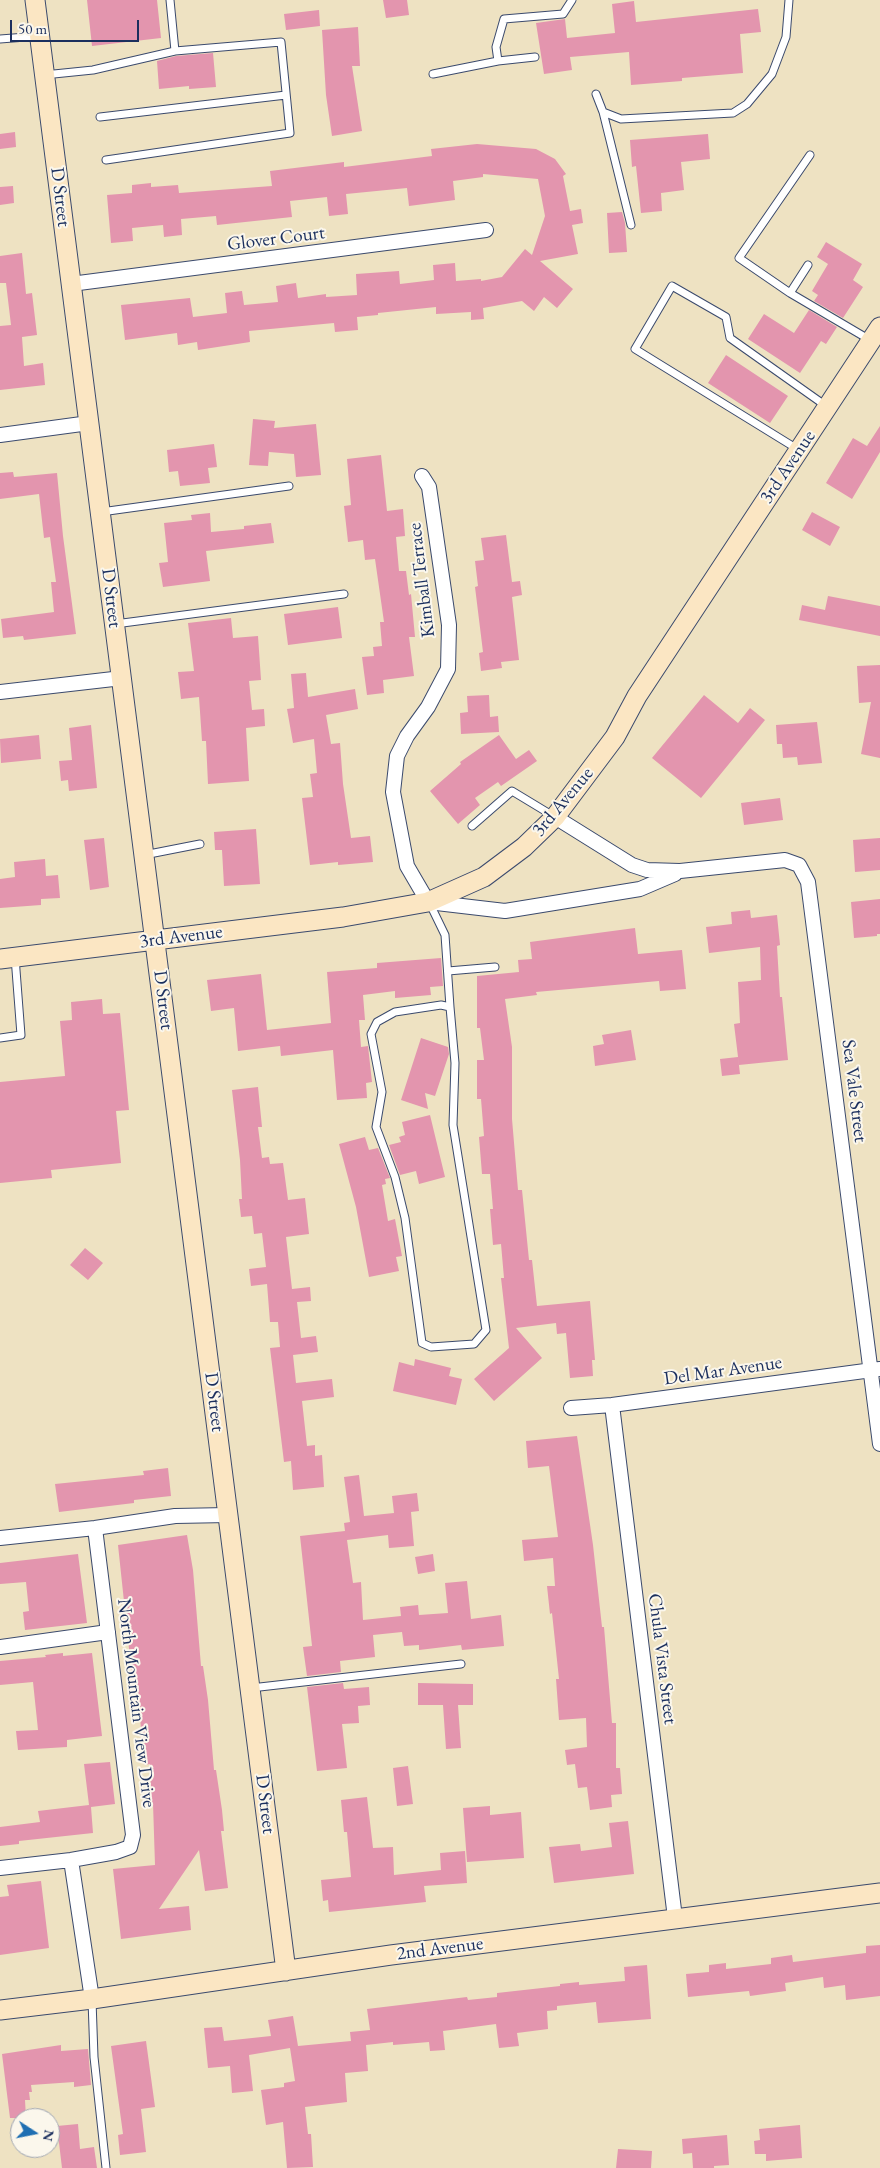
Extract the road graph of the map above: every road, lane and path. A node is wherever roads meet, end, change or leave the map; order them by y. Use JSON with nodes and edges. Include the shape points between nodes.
{"nodes":[{"id":1,"x":35,"y":0,"type":"edge"},
{"id":2,"x":170,"y":0,"type":"edge"},
{"id":3,"x":572,"y":0,"type":"edge"},
{"id":4,"x":789,"y":0,"type":"edge"},
{"id":5,"x":40,"y":36,"type":"junction"},
{"id":6,"x":0,"y":39,"type":"edge"},
{"id":7,"x":175,"y":51,"type":"junction"},
{"id":8,"x":535,"y":57,"type":"dead end"},
{"id":9,"x":498,"y":61,"type":"junction"},
{"id":10,"x":433,"y":74,"type":"dead end"},
{"id":11,"x":44,"y":75,"type":"junction"},
{"id":12,"x":596,"y":94,"type":"dead end"},
{"id":13,"x":286,"y":95,"type":"junction"},
{"id":14,"x":603,"y":112,"type":"junction"},
{"id":15,"x":100,"y":117,"type":"dead end"},
{"id":16,"x":810,"y":155,"type":"dead end"},
{"id":17,"x":106,"y":160,"type":"dead end"},
{"id":18,"x":631,"y":225,"type":"dead end"},
{"id":19,"x":486,"y":230,"type":"dead end"},
{"id":20,"x":808,"y":265,"type":"dead end"},
{"id":21,"x":71,"y":284,"type":"junction"},
{"id":22,"x":790,"y":293,"type":"junction"},
{"id":23,"x":875,"y":334,"type":"edge"},
{"id":24,"x":828,"y":407,"type":"junction"},
{"id":25,"x":89,"y":423,"type":"junction"},
{"id":26,"x":0,"y":434,"type":"edge"},
{"id":27,"x":799,"y":450,"type":"junction"},
{"id":28,"x":422,"y":476,"type":"dead end"},
{"id":29,"x":289,"y":486,"type":"dead end"},
{"id":30,"x":100,"y":512,"type":"junction"},
{"id":31,"x":344,"y":594,"type":"dead end"},
{"id":32,"x":115,"y":624,"type":"junction"},
{"id":33,"x":122,"y":678,"type":"junction"},
{"id":34,"x":0,"y":692,"type":"edge"},
{"id":35,"x":555,"y":817,"type":"junction"},
{"id":36,"x":472,"y":826,"type":"dead end"},
{"id":37,"x":200,"y":844,"type":"dead end"},
{"id":38,"x":144,"y":855,"type":"junction"},
{"id":39,"x":680,"y":871,"type":"junction"},
{"id":40,"x":428,"y":902,"type":"junction"},
{"id":41,"x":155,"y":941,"type":"junction"},
{"id":42,"x":8,"y":958,"type":"edge"},
{"id":43,"x":496,"y":967,"type":"dead end"},
{"id":44,"x":448,"y":971,"type":"junction"},
{"id":45,"x":450,"y":1007,"type":"junction"},
{"id":46,"x":0,"y":1038,"type":"edge"},
{"id":47,"x":875,"y":1369,"type":"edge"},
{"id":48,"x":612,"y":1405,"type":"junction"},
{"id":49,"x":571,"y":1408,"type":"dead end"},
{"id":50,"x":880,"y":1444,"type":"edge"},
{"id":51,"x":228,"y":1515,"type":"junction"},
{"id":52,"x":95,"y":1528,"type":"junction"},
{"id":53,"x":0,"y":1538,"type":"edge"},
{"id":54,"x":108,"y":1632,"type":"junction"},
{"id":55,"x":0,"y":1647,"type":"edge"},
{"id":56,"x":461,"y":1664,"type":"dead end"},
{"id":57,"x":250,"y":1688,"type":"junction"},
{"id":58,"x":71,"y":1860,"type":"junction"},
{"id":59,"x":0,"y":1868,"type":"edge"},
{"id":60,"x":880,"y":1893,"type":"edge"},
{"id":61,"x":676,"y":1918,"type":"junction"},
{"id":62,"x":286,"y":1971,"type":"junction"},
{"id":63,"x":92,"y":1999,"type":"junction"},
{"id":64,"x":0,"y":2010,"type":"edge"},
{"id":65,"x":106,"y":2168,"type":"edge"}],
"edges":[{"from":1,"to":5,"type":"street","name":"D Street"},
{"from":2,"to":7,"type":"lane"},
{"from":3,"to":9,"type":"lane","via":[[563,14],[504,19],[496,47]]},
{"from":4,"to":14,"type":"lane","via":[[786,37],[772,74],[740,109],[733,113],[621,119]]},
{"from":5,"to":6,"type":"lane"},
{"from":5,"to":11,"type":"street","name":"D Street"},
{"from":7,"to":11,"type":"lane","via":[[94,70]]},
{"from":7,"to":13,"type":"lane","via":[[281,42]]},
{"from":8,"to":9,"type":"lane"},
{"from":9,"to":10,"type":"lane"},
{"from":11,"to":21,"type":"street","name":"D Street"},
{"from":12,"to":14,"type":"lane"},
{"from":13,"to":15,"type":"lane"},
{"from":13,"to":17,"type":"lane","via":[[290,133]]},
{"from":14,"to":18,"type":"lane"},
{"from":16,"to":22,"type":"lane","via":[[738,258]]},
{"from":19,"to":21,"type":"street","name":"Glover Court"},
{"from":20,"to":22,"type":"lane"},
{"from":21,"to":25,"type":"street","name":"D Street"},
{"from":22,"to":23,"type":"lane"},
{"from":23,"to":24,"type":"street","name":"3rd Avenue"},
{"from":24,"to":27,"type":"street","name":"3rd Avenue"},
{"from":24,"to":27,"type":"lane","via":[[730,338],[726,317],[672,286],[635,349]]},
{"from":25,"to":26,"type":"street"},
{"from":25,"to":30,"type":"street","name":"D Street"},
{"from":27,"to":35,"type":"street","name":"3rd Avenue","via":[[637,696],[615,737]]},
{"from":28,"to":40,"type":"street","name":"Kimball Terrace","via":[[430,494],[449,625],[448,669],[398,756],[393,792],[407,866]]},
{"from":29,"to":30,"type":"lane"},
{"from":30,"to":32,"type":"street","name":"D Street"},
{"from":31,"to":32,"type":"lane"},
{"from":32,"to":33,"type":"street","name":"D Street"},
{"from":33,"to":34,"type":"street"},
{"from":33,"to":38,"type":"street","name":"D Street"},
{"from":35,"to":36,"type":"lane","via":[[512,791]]},
{"from":35,"to":39,"type":"street","name":"Sea Vale Street","via":[[632,865],[648,870]]},
{"from":35,"to":40,"type":"street","name":"3rd Avenue","via":[[524,847],[484,877]]},
{"from":37,"to":38,"type":"lane"},
{"from":38,"to":41,"type":"street","name":"D Street"},
{"from":39,"to":40,"type":"street","name":"Sea Vale Street","via":[[640,888],[505,911]]},
{"from":39,"to":47,"type":"street","name":"Sea Vale Street","via":[[785,860],[800,865],[808,882]]},
{"from":40,"to":41,"type":"street","name":"3rd Avenue","via":[[343,918]]},
{"from":40,"to":44,"type":"lane","via":[[445,935]]},
{"from":41,"to":42,"type":"street","name":"3rd Avenue"},
{"from":41,"to":51,"type":"street","name":"D Street"},
{"from":42,"to":46,"type":"lane","via":[[21,1035]]},
{"from":43,"to":44,"type":"lane"},
{"from":44,"to":45,"type":"lane"},
{"from":45,"to":45,"type":"lane","via":[[455,1063],[453,1125],[486,1330],[474,1344],[431,1347],[422,1343],[404,1218],[395,1178],[376,1127],[382,1092],[371,1034],[377,1022],[395,1012],[440,1005]]},
{"from":47,"to":48,"type":"street","name":"Del Mar Avenue"},
{"from":47,"to":50,"type":"street","name":"Sea Vale Street"},
{"from":48,"to":49,"type":"street","name":"Del Mar Avenue"},
{"from":48,"to":61,"type":"street","name":"Chula Vista Street"},
{"from":51,"to":52,"type":"street","via":[[174,1516]]},
{"from":51,"to":57,"type":"street","name":"D Street"},
{"from":52,"to":53,"type":"street"},
{"from":52,"to":54,"type":"street","name":"North Mountain View Drive"},
{"from":54,"to":55,"type":"street"},
{"from":54,"to":58,"type":"street","name":"North Mountain View Drive","via":[[133,1835],[130,1847]]},
{"from":56,"to":57,"type":"lane"},
{"from":57,"to":62,"type":"street","name":"D Street"},
{"from":58,"to":59,"type":"street"},
{"from":58,"to":63,"type":"street"},
{"from":60,"to":61,"type":"street","name":"2nd Avenue"},
{"from":61,"to":62,"type":"street","name":"2nd Avenue"},
{"from":62,"to":63,"type":"street","name":"2nd Avenue"},
{"from":63,"to":64,"type":"street","name":"2nd Avenue"},
{"from":63,"to":65,"type":"lane","via":[[94,2057]]}]}
